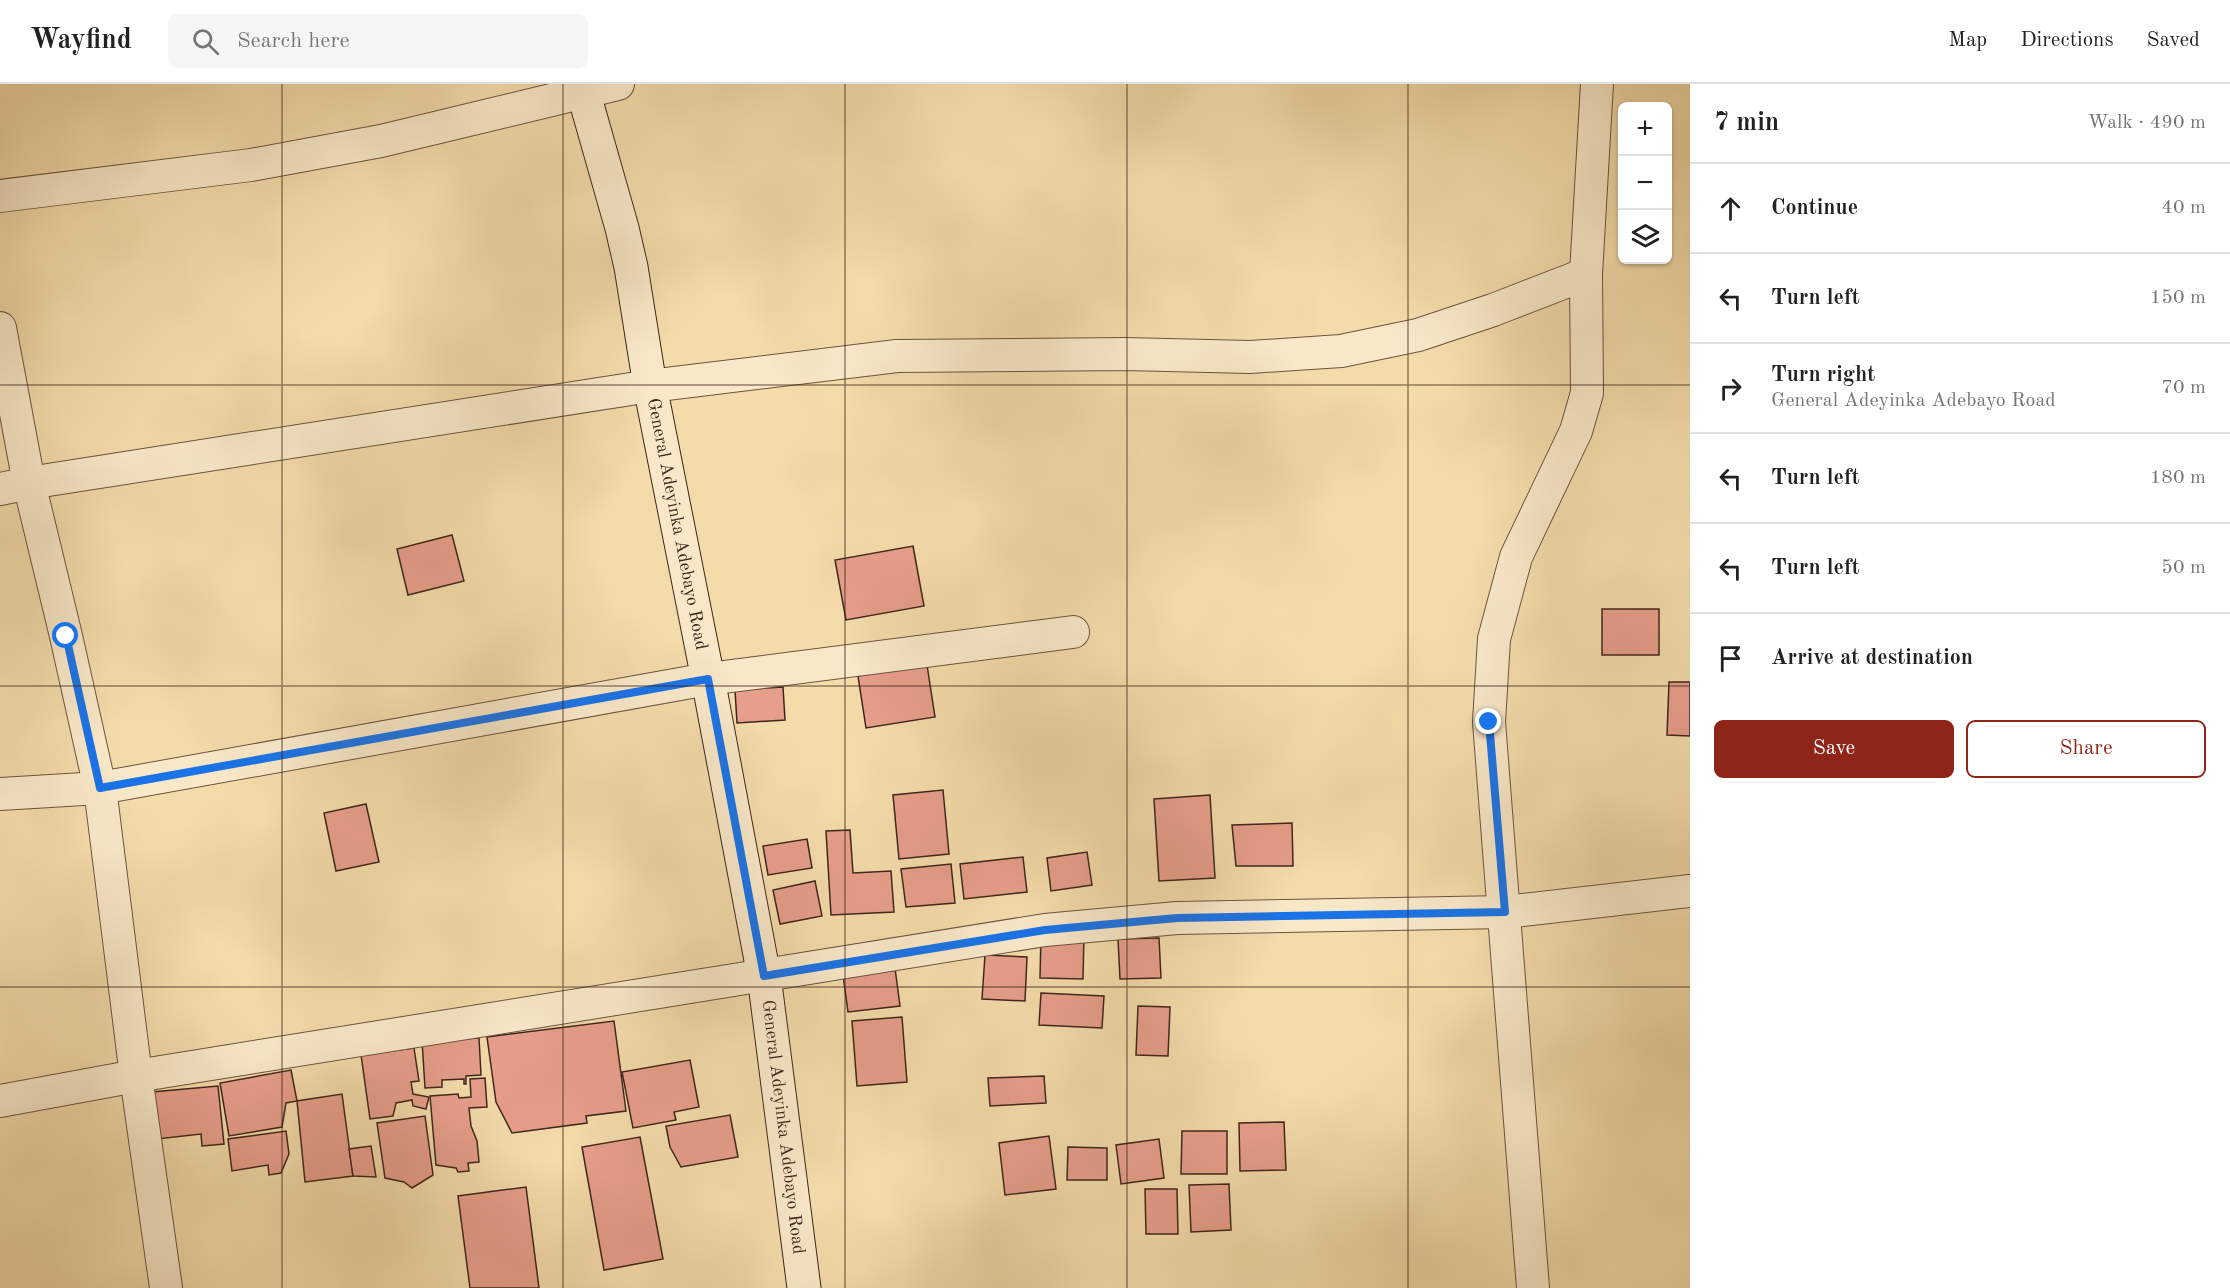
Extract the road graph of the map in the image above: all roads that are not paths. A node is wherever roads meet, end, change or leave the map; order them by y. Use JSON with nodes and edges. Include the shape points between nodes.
{"nodes":[{"id":1,"x":618,"y":84,"type":"edge"},
{"id":2,"x":1597,"y":84,"type":"edge"},
{"id":3,"x":582,"y":89,"type":"edge"},
{"id":4,"x":0,"y":196,"type":"edge"},
{"id":5,"x":1586,"y":274,"type":"junction"},
{"id":6,"x":0,"y":328,"type":"edge"},
{"id":7,"x":650,"y":386,"type":"junction"},
{"id":8,"x":14,"y":486,"type":"edge"},
{"id":9,"x":1073,"y":632,"type":"dead end"},
{"id":10,"x":708,"y":679,"type":"junction"},
{"id":11,"x":100,"y":788,"type":"junction"},
{"id":12,"x":0,"y":794,"type":"edge"},
{"id":13,"x":1690,"y":891,"type":"edge"},
{"id":14,"x":1505,"y":912,"type":"junction"},
{"id":15,"x":764,"y":976,"type":"junction"},
{"id":16,"x":136,"y":1076,"type":"junction"},
{"id":17,"x":0,"y":1101,"type":"edge"},
{"id":18,"x":166,"y":1288,"type":"edge"},
{"id":19,"x":804,"y":1288,"type":"edge"},
{"id":20,"x":1533,"y":1288,"type":"edge"}],
"edges":[{"from":1,"to":3,"type":"street"},
{"from":2,"to":5,"type":"street"},
{"from":3,"to":4,"type":"street","via":[[381,141],[251,165]]},
{"from":3,"to":7,"type":"street","name":"General Adeyinka Adebayo Road","via":[[629,257]]},
{"from":5,"to":7,"type":"street","via":[[1418,334],[1341,351],[1250,357],[897,356]]},
{"from":5,"to":14,"type":"street","via":[[1587,393],[1576,432],[1516,557],[1494,639],[1489,722]]},
{"from":6,"to":8,"type":"street"},
{"from":7,"to":8,"type":"street"},
{"from":7,"to":10,"type":"street","name":"General Adeyinka Adebayo Road"},
{"from":8,"to":11,"type":"street","via":[[66,636]]},
{"from":9,"to":10,"type":"street"},
{"from":10,"to":11,"type":"street"},
{"from":10,"to":15,"type":"street","name":"General Adeyinka Adebayo Road"},
{"from":11,"to":12,"type":"street"},
{"from":11,"to":16,"type":"street"},
{"from":13,"to":14,"type":"street"},
{"from":14,"to":15,"type":"street","via":[[1177,918],[1045,930]]},
{"from":14,"to":20,"type":"street"},
{"from":15,"to":16,"type":"street"},
{"from":15,"to":19,"type":"street","name":"General Adeyinka Adebayo Road"},
{"from":16,"to":17,"type":"street"},
{"from":16,"to":18,"type":"street"}]}
